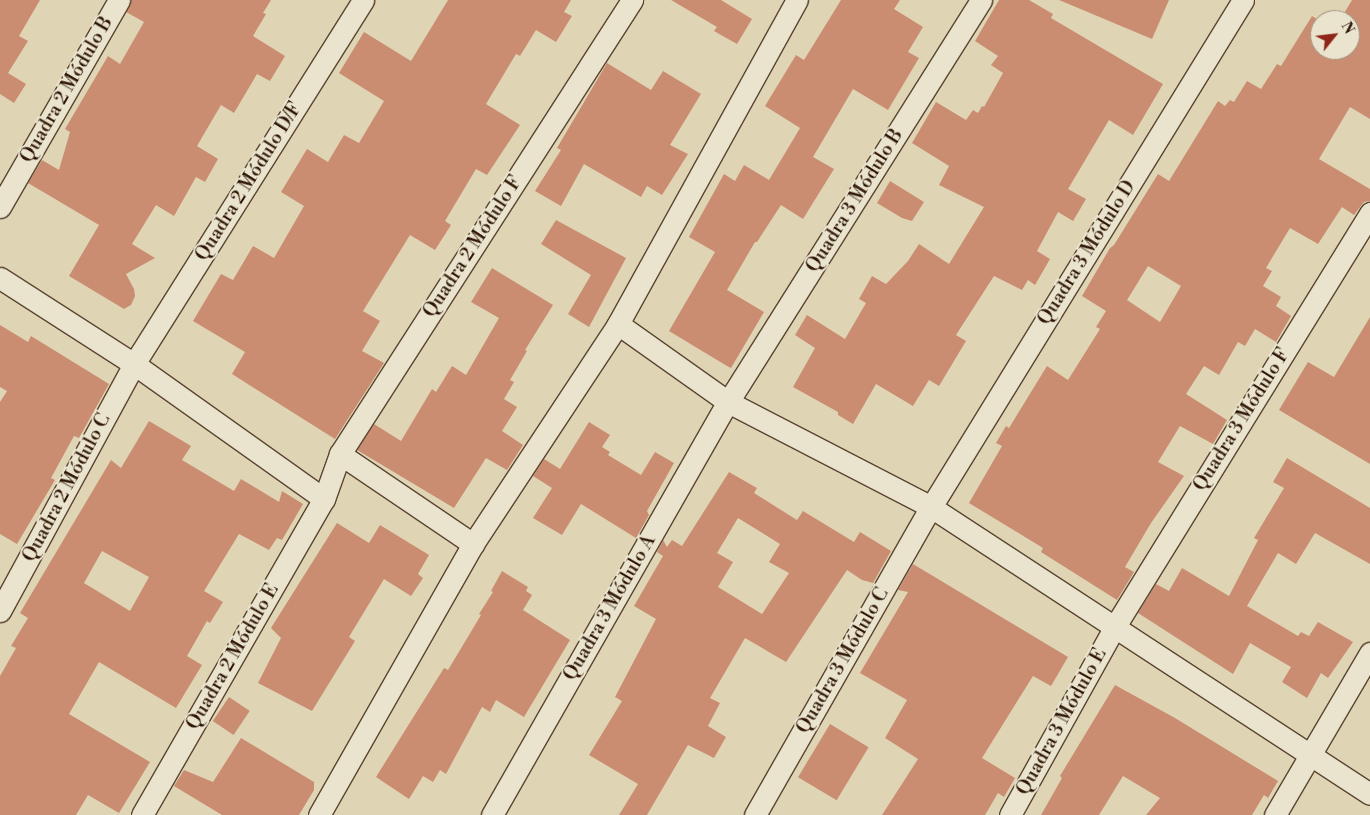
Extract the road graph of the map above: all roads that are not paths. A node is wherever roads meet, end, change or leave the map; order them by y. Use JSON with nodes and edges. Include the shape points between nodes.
{"nodes":[{"id":1,"x":119,"y":0,"type":"edge"},
{"id":2,"x":363,"y":0,"type":"edge"},
{"id":3,"x":632,"y":0,"type":"edge"},
{"id":4,"x":797,"y":0,"type":"edge"},
{"id":5,"x":981,"y":0,"type":"edge"},
{"id":6,"x":1243,"y":0,"type":"edge"},
{"id":7,"x":0,"y":207,"type":"edge"},
{"id":8,"x":1370,"y":213,"type":"edge"},
{"id":9,"x":0,"y":278,"type":"edge"},
{"id":10,"x":618,"y":324,"type":"junction"},
{"id":11,"x":134,"y":364,"type":"junction"},
{"id":12,"x":728,"y":402,"type":"junction"},
{"id":13,"x":340,"y":454,"type":"junction"},
{"id":14,"x":324,"y":499,"type":"junction"},
{"id":15,"x":931,"y":507,"type":"junction"},
{"id":16,"x":473,"y":544,"type":"junction"},
{"id":17,"x":0,"y":611,"type":"edge"},
{"id":18,"x":1114,"y":628,"type":"junction"},
{"id":19,"x":1370,"y":653,"type":"edge"},
{"id":20,"x":1310,"y":754,"type":"junction"},
{"id":21,"x":1370,"y":794,"type":"edge"},
{"id":22,"x":142,"y":815,"type":"edge"},
{"id":23,"x":319,"y":815,"type":"edge"},
{"id":24,"x":492,"y":815,"type":"edge"},
{"id":25,"x":755,"y":815,"type":"edge"},
{"id":26,"x":1010,"y":815,"type":"edge"},
{"id":27,"x":1275,"y":815,"type":"edge"}],
"edges":[{"from":1,"to":7,"type":"street","name":"Quadra 2 Módulo B"},
{"from":2,"to":11,"type":"street","name":"Quadra 2 Módulo D/F"},
{"from":3,"to":13,"type":"street","name":"Quadra 2 Módulo F"},
{"from":4,"to":10,"type":"street"},
{"from":5,"to":12,"type":"street","name":"Quadra 3 Módulo B"},
{"from":6,"to":15,"type":"street","name":"Quadra 3 Módulo D"},
{"from":8,"to":18,"type":"street","name":"Quadra 3 Módulo F"},
{"from":9,"to":11,"type":"street"},
{"from":10,"to":12,"type":"street"},
{"from":10,"to":16,"type":"street"},
{"from":11,"to":14,"type":"street"},
{"from":11,"to":17,"type":"street","name":"Quadra 2 Módulo C"},
{"from":12,"to":15,"type":"street"},
{"from":12,"to":24,"type":"street","name":"Quadra 3 Módulo A"},
{"from":13,"to":14,"type":"street","name":"Quadra 2 Módulo F"},
{"from":13,"to":16,"type":"street"},
{"from":14,"to":22,"type":"street","name":"Quadra 2 Módulo E"},
{"from":15,"to":18,"type":"street"},
{"from":15,"to":25,"type":"street","name":"Quadra 3 Módulo C"},
{"from":16,"to":23,"type":"street"},
{"from":18,"to":20,"type":"street"},
{"from":18,"to":26,"type":"street","name":"Quadra 3 Módulo E"},
{"from":19,"to":20,"type":"street"},
{"from":20,"to":21,"type":"street"},
{"from":20,"to":27,"type":"street"}]}
